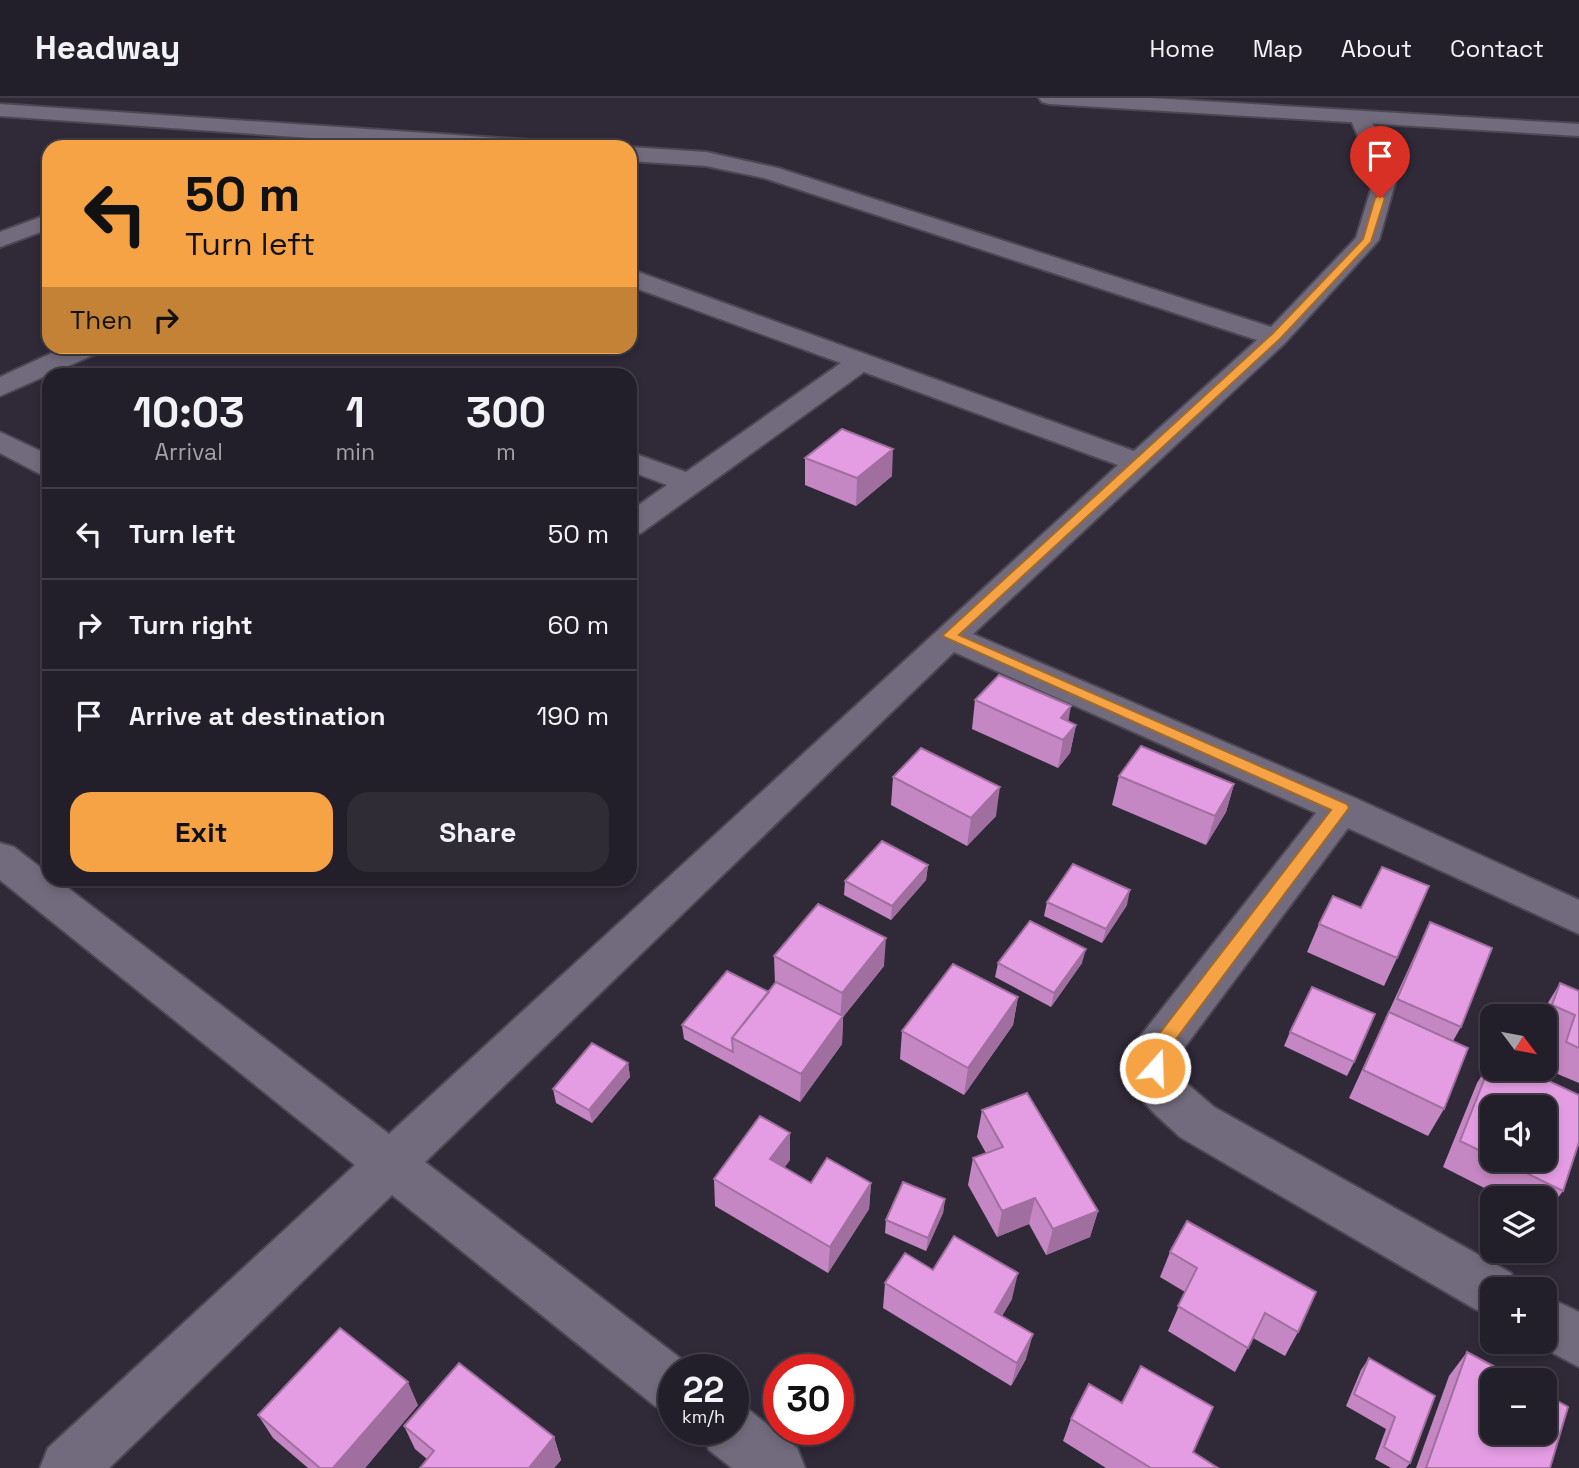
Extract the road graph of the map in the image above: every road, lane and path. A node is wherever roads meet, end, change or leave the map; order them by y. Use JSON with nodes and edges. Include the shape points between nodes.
{"nodes":[{"id":1,"x":1049,"y":98,"type":"edge"},
{"id":2,"x":0,"y":110,"type":"edge"},
{"id":3,"x":1360,"y":118,"type":"junction"},
{"id":4,"x":290,"y":130,"type":"junction"},
{"id":5,"x":1579,"y":130,"type":"edge"},
{"id":6,"x":264,"y":140,"type":"edge"},
{"id":7,"x":431,"y":140,"type":"edge"},
{"id":8,"x":637,"y":154,"type":"edge"},
{"id":9,"x":42,"y":224,"type":"edge"},
{"id":10,"x":0,"y":240,"type":"edge"},
{"id":11,"x":637,"y":280,"type":"edge"},
{"id":12,"x":1276,"y":337,"type":"junction"},
{"id":13,"x":73,"y":354,"type":"edge"},
{"id":14,"x":860,"y":362,"type":"junction"},
{"id":15,"x":42,"y":368,"type":"edge"},
{"id":16,"x":43,"y":368,"type":"edge"},
{"id":17,"x":0,"y":388,"type":"edge"},
{"id":18,"x":0,"y":441,"type":"edge"},
{"id":19,"x":42,"y":463,"type":"edge"},
{"id":20,"x":1140,"y":463,"type":"junction"},
{"id":21,"x":637,"y":464,"type":"edge"},
{"id":22,"x":688,"y":483,"type":"junction"},
{"id":23,"x":637,"y":522,"type":"edge"},
{"id":24,"x":949,"y":636,"type":"junction"},
{"id":25,"x":1341,"y":808,"type":"junction"},
{"id":26,"x":0,"y":859,"type":"edge"},
{"id":27,"x":1579,"y":918,"type":"edge"},
{"id":28,"x":389,"y":1163,"type":"junction"},
{"id":29,"x":1480,"y":1284,"type":"edge"},
{"id":30,"x":1557,"y":1328,"type":"edge"},
{"id":31,"x":1579,"y":1341,"type":"edge"},
{"id":32,"x":658,"y":1374,"type":"edge"},
{"id":33,"x":748,"y":1445,"type":"edge"},
{"id":34,"x":68,"y":1468,"type":"edge"},
{"id":35,"x":777,"y":1468,"type":"edge"}],
"edges":[{"from":1,"to":3,"type":"street"},
{"from":2,"to":4,"type":"street"},
{"from":3,"to":5,"type":"street"},
{"from":3,"to":12,"type":"street","via":[[1386,176],[1367,240]]},
{"from":4,"to":6,"type":"street"},
{"from":4,"to":7,"type":"street"},
{"from":8,"to":12,"type":"street","via":[[706,159],[760,170]]},
{"from":9,"to":10,"type":"street"},
{"from":11,"to":14,"type":"street"},
{"from":12,"to":20,"type":"street"},
{"from":13,"to":16,"type":"street"},
{"from":14,"to":20,"type":"street"},
{"from":14,"to":22,"type":"street"},
{"from":15,"to":17,"type":"street"},
{"from":18,"to":19,"type":"street"},
{"from":20,"to":24,"type":"street"},
{"from":21,"to":22,"type":"street"},
{"from":22,"to":23,"type":"street"},
{"from":24,"to":25,"type":"street"},
{"from":24,"to":28,"type":"street"},
{"from":25,"to":27,"type":"street"},
{"from":25,"to":29,"type":"street","via":[[1155,1052],[1155,1084],[1196,1122]]},
{"from":26,"to":28,"type":"street"},
{"from":28,"to":32,"type":"street"},
{"from":28,"to":34,"type":"street"},
{"from":30,"to":31,"type":"street"},
{"from":33,"to":35,"type":"street"}]}
